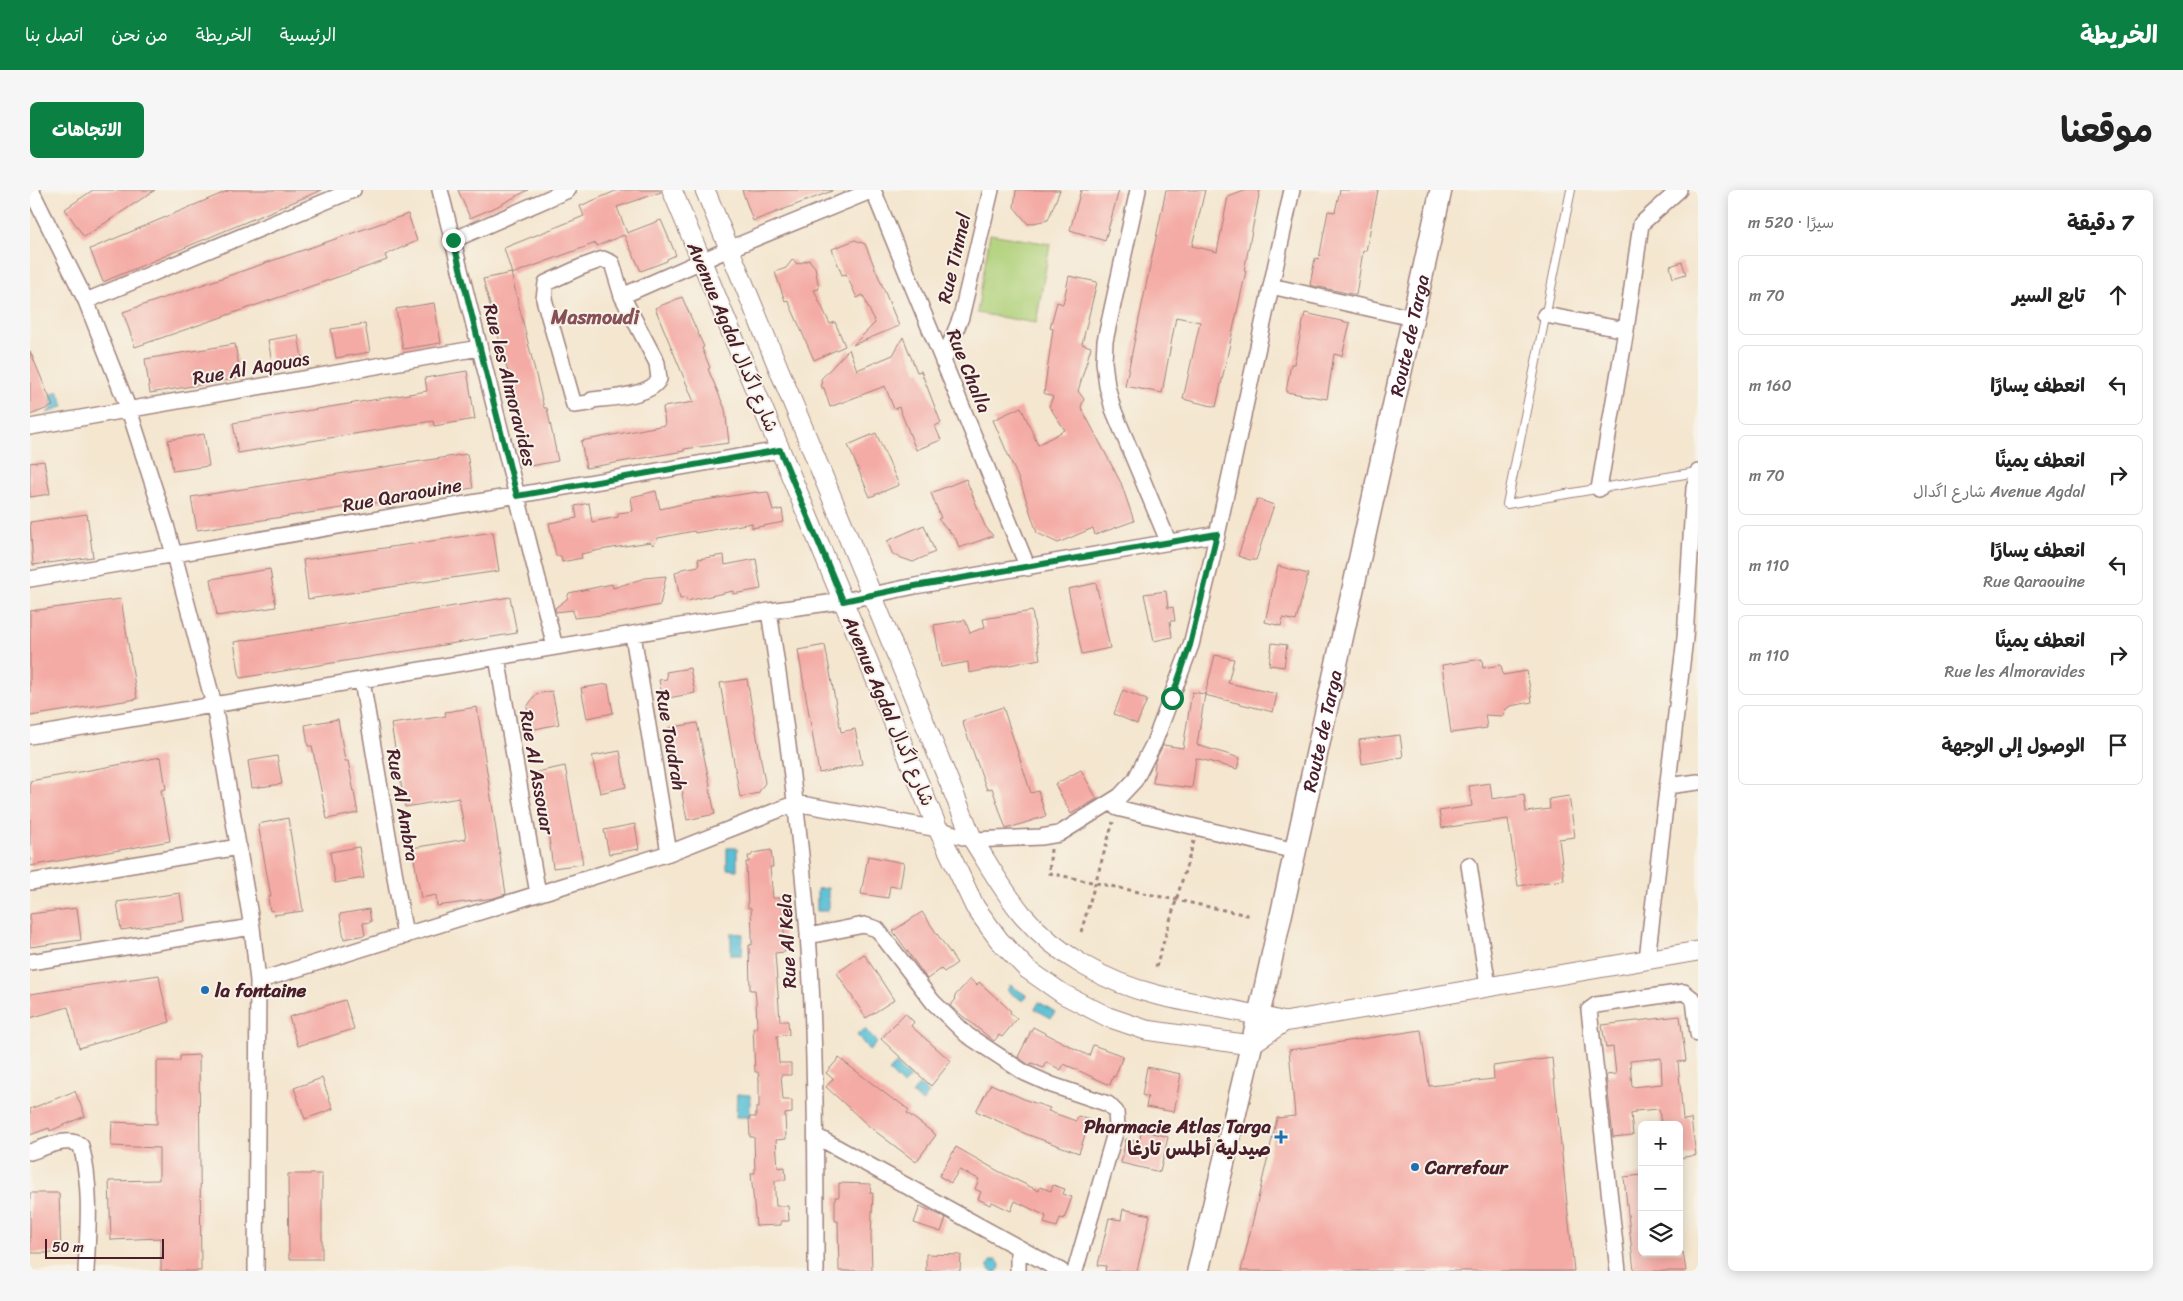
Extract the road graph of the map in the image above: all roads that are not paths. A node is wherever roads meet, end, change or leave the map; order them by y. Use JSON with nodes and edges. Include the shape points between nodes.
{"nodes":[{"id":1,"x":353,"y":190,"type":"edge"},
{"id":2,"x":440,"y":190,"type":"edge"},
{"id":3,"x":568,"y":190,"type":"edge"},
{"id":4,"x":672,"y":190,"type":"edge"},
{"id":5,"x":705,"y":190,"type":"edge"},
{"id":6,"x":873,"y":190,"type":"edge"},
{"id":7,"x":991,"y":190,"type":"edge"},
{"id":8,"x":1138,"y":190,"type":"edge"},
{"id":9,"x":1292,"y":190,"type":"edge"},
{"id":10,"x":1441,"y":190,"type":"edge"},
{"id":11,"x":1571,"y":190,"type":"edge"},
{"id":12,"x":1679,"y":190,"type":"edge"},
{"id":13,"x":31,"y":191,"type":"edge"},
{"id":14,"x":453,"y":240,"type":"junction"},
{"id":15,"x":729,"y":249,"type":"junction"},
{"id":16,"x":702,"y":262,"type":"junction"},
{"id":17,"x":1271,"y":286,"type":"junction"},
{"id":18,"x":622,"y":296,"type":"junction"},
{"id":19,"x":86,"y":301,"type":"junction"},
{"id":20,"x":1545,"y":315,"type":"junction"},
{"id":21,"x":1412,"y":318,"type":"junction"},
{"id":22,"x":1626,"y":330,"type":"junction"},
{"id":23,"x":479,"y":348,"type":"junction"},
{"id":24,"x":944,"y":362,"type":"junction"},
{"id":25,"x":129,"y":410,"type":"junction"},
{"id":26,"x":30,"y":427,"type":"edge"},
{"id":27,"x":780,"y":450,"type":"junction"},
{"id":28,"x":1698,"y":471,"type":"edge"},
{"id":29,"x":1599,"y":489,"type":"junction"},
{"id":30,"x":517,"y":496,"type":"junction"},
{"id":31,"x":1217,"y":534,"type":"junction"},
{"id":32,"x":1168,"y":541,"type":"junction"},
{"id":33,"x":173,"y":555,"type":"junction"},
{"id":34,"x":1028,"y":568,"type":"junction"},
{"id":35,"x":30,"y":579,"type":"edge"},
{"id":36,"x":872,"y":594,"type":"junction"},
{"id":37,"x":843,"y":601,"type":"junction"},
{"id":38,"x":769,"y":611,"type":"junction"},
{"id":39,"x":633,"y":635,"type":"junction"},
{"id":40,"x":1692,"y":637,"type":"edge"},
{"id":41,"x":555,"y":647,"type":"junction"},
{"id":42,"x":498,"y":657,"type":"junction"},
{"id":43,"x":362,"y":681,"type":"junction"},
{"id":44,"x":214,"y":705,"type":"junction"},
{"id":45,"x":30,"y":736,"type":"edge"},
{"id":46,"x":1698,"y":782,"type":"edge"},
{"id":47,"x":1667,"y":786,"type":"junction"},
{"id":48,"x":796,"y":803,"type":"junction"},
{"id":49,"x":1117,"y":808,"type":"road end"},
{"id":50,"x":938,"y":829,"type":"junction"},
{"id":51,"x":973,"y":840,"type":"junction"},
{"id":52,"x":239,"y":847,"type":"junction"},
{"id":53,"x":1295,"y":851,"type":"junction"},
{"id":54,"x":669,"y":853,"type":"junction"},
{"id":55,"x":1469,"y":865,"type":"dead end"},
{"id":56,"x":30,"y":882,"type":"edge"},
{"id":57,"x":538,"y":894,"type":"junction"},
{"id":58,"x":252,"y":927,"type":"junction"},
{"id":59,"x":404,"y":936,"type":"junction"},
{"id":60,"x":808,"y":936,"type":"junction"},
{"id":61,"x":1698,"y":952,"type":"edge"},
{"id":62,"x":1647,"y":960,"type":"junction"},
{"id":63,"x":30,"y":962,"type":"edge"},
{"id":64,"x":258,"y":981,"type":"junction"},
{"id":65,"x":1488,"y":986,"type":"junction"},
{"id":66,"x":1258,"y":1015,"type":"junction"},
{"id":67,"x":1284,"y":1022,"type":"junction"},
{"id":68,"x":1698,"y":1034,"type":"edge"},
{"id":69,"x":1250,"y":1044,"type":"junction"},
{"id":70,"x":816,"y":1136,"type":"junction"},
{"id":71,"x":30,"y":1152,"type":"edge"},
{"id":72,"x":1018,"y":1247,"type":"junction"},
{"id":73,"x":86,"y":1271,"type":"edge"},
{"id":74,"x":256,"y":1271,"type":"edge"},
{"id":75,"x":816,"y":1271,"type":"edge"},
{"id":76,"x":1018,"y":1271,"type":"edge"},
{"id":77,"x":1061,"y":1271,"type":"edge"},
{"id":78,"x":1075,"y":1271,"type":"edge"},
{"id":79,"x":1198,"y":1271,"type":"edge"},
{"id":80,"x":1618,"y":1271,"type":"edge"}],
"edges":[{"from":1,"to":19,"type":"street"},
{"from":2,"to":14,"type":"street","name":"Rue les Almoravides"},
{"from":3,"to":14,"type":"street"},
{"from":4,"to":16,"type":"street","name":"Avenue Agdal شارع اگدال"},
{"from":5,"to":15,"type":"street","name":"Avenue Agdal شارع اگدال"},
{"from":6,"to":15,"type":"street"},
{"from":6,"to":24,"type":"street","name":"Rue Challa"},
{"from":7,"to":24,"type":"street","name":"Rue Tinmel","via":[[961,317]]},
{"from":8,"to":32,"type":"street","via":[[1105,341],[1104,362],[1113,409]]},
{"from":9,"to":17,"type":"street"},
{"from":10,"to":21,"type":"main road","name":"Route de Targa"},
{"from":11,"to":20,"type":"lane"},
{"from":12,"to":22,"type":"street","via":[[1641,224]]},
{"from":13,"to":19,"type":"street"},
{"from":14,"to":23,"type":"street","name":"Rue les Almoravides"},
{"from":15,"to":16,"type":"street"},
{"from":15,"to":36,"type":"street","name":"Avenue Agdal شارع اگدال"},
{"from":16,"to":18,"type":"street"},
{"from":16,"to":27,"type":"street","name":"Avenue Agdal شارع اگدال"},
{"from":17,"to":21,"type":"street"},
{"from":17,"to":31,"type":"street"},
{"from":18,"to":18,"type":"street","via":[[616,272],[608,260],[581,266],[546,283],[544,299],[574,405],[653,388],[659,379],[657,363]]},
{"from":19,"to":25,"type":"street"},
{"from":20,"to":22,"type":"street"},
{"from":20,"to":29,"type":"lane","via":[[1507,504]]},
{"from":21,"to":53,"type":"main road","name":"Route de Targa"},
{"from":22,"to":29,"type":"street"},
{"from":23,"to":25,"type":"street","name":"Rue Al Aqouas"},
{"from":23,"to":30,"type":"street","name":"Rue les Almoravides"},
{"from":24,"to":34,"type":"street","name":"Rue Challa"},
{"from":25,"to":26,"type":"street","name":"Rue Al Aqouas"},
{"from":25,"to":33,"type":"street"},
{"from":27,"to":30,"type":"street","name":"Rue Qaraouine"},
{"from":27,"to":37,"type":"street","name":"Avenue Agdal شارع اگدال"},
{"from":28,"to":29,"type":"lane"},
{"from":28,"to":40,"type":"street","via":[[1694,488]]},
{"from":30,"to":33,"type":"street","name":"Rue Qaraouine"},
{"from":30,"to":41,"type":"street","name":"Rue les Almoravides"},
{"from":31,"to":32,"type":"street"},
{"from":31,"to":51,"type":"street","via":[[1190,645],[1169,707],[1135,780],[1120,796],[1051,836]]},
{"from":32,"to":34,"type":"street"},
{"from":33,"to":35,"type":"street","name":"Rue Qaraouine"},
{"from":33,"to":44,"type":"street"},
{"from":34,"to":36,"type":"street"},
{"from":36,"to":37,"type":"street"},
{"from":36,"to":51,"type":"street","name":"Avenue Agdal شارع اگدال"},
{"from":37,"to":38,"type":"street"},
{"from":37,"to":50,"type":"street","name":"Avenue Agdal شارع اگدال"},
{"from":38,"to":39,"type":"street"},
{"from":38,"to":48,"type":"street","name":"Rue Al Kela"},
{"from":39,"to":41,"type":"street"},
{"from":39,"to":54,"type":"street","name":"Rue Toudrah"},
{"from":40,"to":47,"type":"street"},
{"from":41,"to":42,"type":"street"},
{"from":42,"to":43,"type":"street"},
{"from":42,"to":57,"type":"street","name":"Rue Al Assouar"},
{"from":43,"to":44,"type":"street"},
{"from":43,"to":59,"type":"street","name":"Rue Al Ambra"},
{"from":44,"to":45,"type":"street"},
{"from":44,"to":52,"type":"street"},
{"from":46,"to":47,"type":"street"},
{"from":47,"to":62,"type":"street"},
{"from":48,"to":50,"type":"street"},
{"from":48,"to":54,"type":"street"},
{"from":48,"to":60,"type":"street","name":"Rue Al Kela"},
{"from":49,"to":53,"type":"street"},
{"from":50,"to":51,"type":"street"},
{"from":50,"to":69,"type":"street","name":"Avenue Agdal شارع اگدال","via":[[975,907],[1026,969],[1108,1018],[1146,1030]]},
{"from":51,"to":66,"type":"street","name":"Avenue Agdal شارع اگدال","via":[[1021,913],[1046,940],[1079,963],[1116,982],[1157,995]]},
{"from":52,"to":56,"type":"street"},
{"from":52,"to":58,"type":"street"},
{"from":53,"to":66,"type":"main road","name":"Route de Targa"},
{"from":54,"to":57,"type":"street"},
{"from":55,"to":65,"type":"street"},
{"from":57,"to":59,"type":"street"},
{"from":58,"to":63,"type":"street"},
{"from":58,"to":64,"type":"street"},
{"from":59,"to":64,"type":"street"},
{"from":60,"to":70,"type":"street","name":"Rue Al Kela"},
{"from":60,"to":78,"type":"street","via":[[864,925],[877,929],[933,1002],[967,1035],[1026,1073],[1108,1104],[1116,1112],[1117,1126]]},
{"from":61,"to":62,"type":"street"},
{"from":62,"to":65,"type":"street"},
{"from":64,"to":74,"type":"street"},
{"from":65,"to":67,"type":"street"},
{"from":66,"to":67,"type":"street","name":"Avenue Agdal شارع اگدال"},
{"from":66,"to":69,"type":"main road","name":"Route de Targa"},
{"from":67,"to":69,"type":"street"},
{"from":68,"to":80,"type":"street","via":[[1694,1000],[1684,992],[1596,1005],[1589,1010]]},
{"from":69,"to":79,"type":"main road","name":"Route de Targa"},
{"from":70,"to":72,"type":"street"},
{"from":70,"to":75,"type":"street","name":"Rue Al Kela"},
{"from":71,"to":73,"type":"street","via":[[64,1142],[81,1146],[88,1194]]},
{"from":72,"to":76,"type":"street"},
{"from":72,"to":77,"type":"street"}]}
